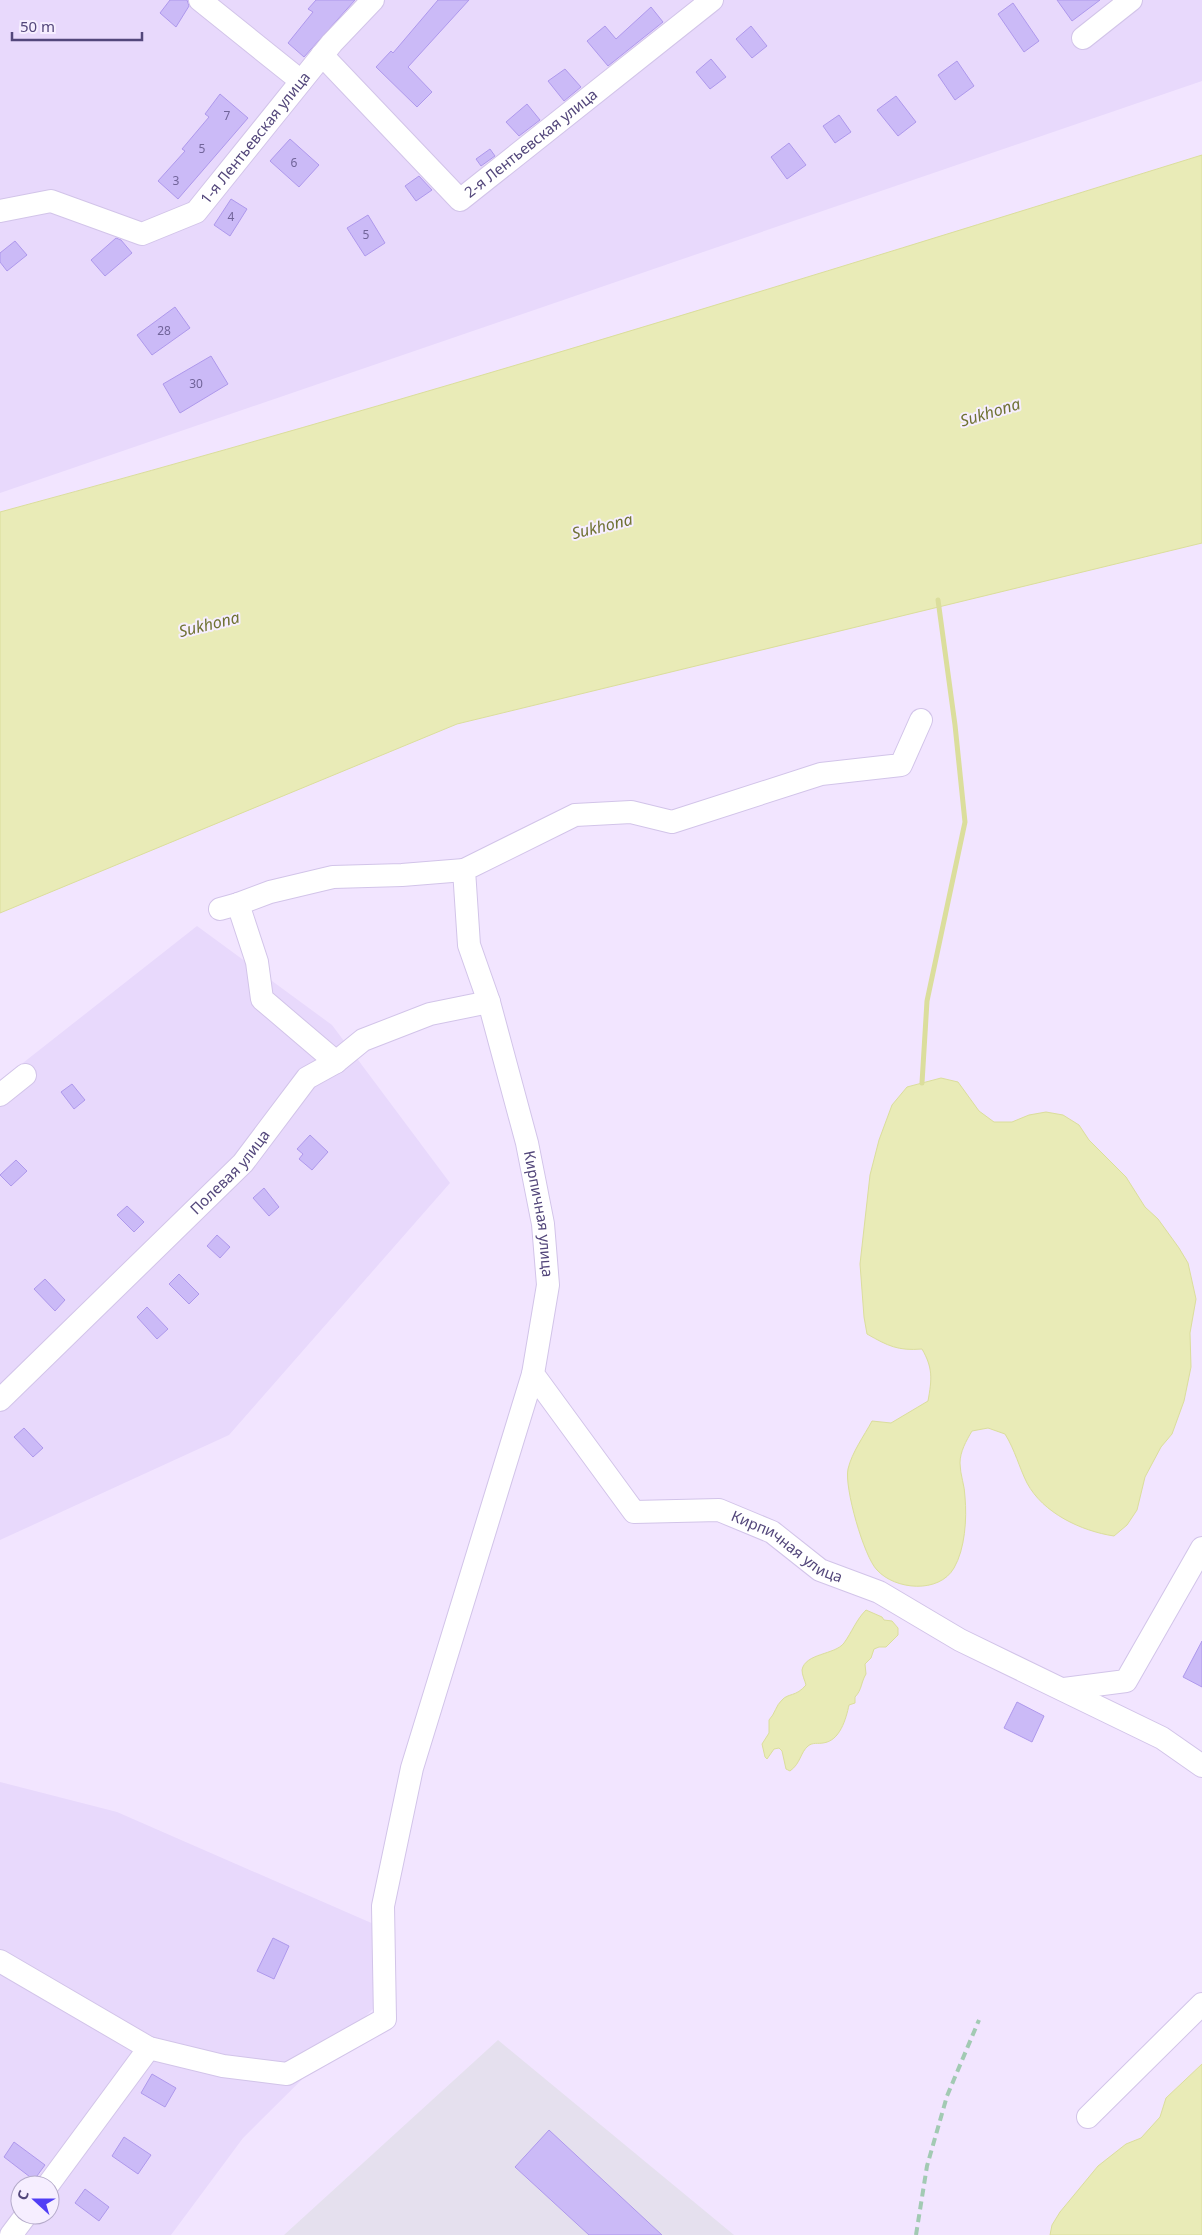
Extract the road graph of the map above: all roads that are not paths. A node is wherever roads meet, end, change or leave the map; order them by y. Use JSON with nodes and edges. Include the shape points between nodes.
{"nodes":[{"id":1,"x":200,"y":0,"type":"edge"},
{"id":2,"x":374,"y":0,"type":"edge"},
{"id":3,"x":712,"y":0,"type":"edge"},
{"id":4,"x":1131,"y":0,"type":"edge"},
{"id":5,"x":1083,"y":38,"type":"dead end"},
{"id":6,"x":322,"y":55,"type":"junction"},
{"id":7,"x":301,"y":82,"type":"junction"},
{"id":8,"x":0,"y":210,"type":"edge"},
{"id":9,"x":921,"y":720,"type":"dead end"},
{"id":10,"x":464,"y":870,"type":"junction"},
{"id":11,"x":490,"y":1002,"type":"junction"},
{"id":12,"x":336,"y":1062,"type":"junction"},
{"id":13,"x":25,"y":1075,"type":"dead end"},
{"id":14,"x":0,"y":1095,"type":"edge"},
{"id":15,"x":533,"y":1374,"type":"junction"},
{"id":16,"x":0,"y":1400,"type":"edge"},
{"id":17,"x":1202,"y":1548,"type":"edge"},
{"id":18,"x":1064,"y":1689,"type":"junction"},
{"id":19,"x":1202,"y":1766,"type":"edge"},
{"id":20,"x":0,"y":1961,"type":"edge"},
{"id":21,"x":1202,"y":2004,"type":"edge"},
{"id":22,"x":150,"y":2048,"type":"junction"},
{"id":23,"x":1088,"y":2117,"type":"dead end"},
{"id":24,"x":55,"y":2175,"type":"edge"}],
"edges":[{"from":1,"to":7,"type":"street"},
{"from":2,"to":6,"type":"street","name":"1-я Лентьевская улица"},
{"from":3,"to":6,"type":"street","name":"2-я Лентьевская улица","via":[[460,200]]},
{"from":4,"to":5,"type":"street"},
{"from":6,"to":7,"type":"street","name":"1-я Лентьевская улица"},
{"from":7,"to":8,"type":"street","name":"1-я Лентьевская улица","via":[[196,212],[142,234],[50,201]]},
{"from":9,"to":10,"type":"street","via":[[901,764],[821,774],[672,822],[631,812],[575,815]]},
{"from":10,"to":11,"type":"street","name":"Кирпичная улица","via":[[469,945]]},
{"from":10,"to":12,"type":"street","via":[[333,877],[229,906],[257,962],[262,999]]},
{"from":11,"to":12,"type":"street","name":"Полевая улица","via":[[430,1014],[363,1040]]},
{"from":11,"to":15,"type":"street","name":"Кирпичная улица","via":[[527,1143],[544,1224],[548,1285]]},
{"from":12,"to":16,"type":"street","name":"Полевая улица","via":[[306,1078],[244,1164]]},
{"from":13,"to":14,"type":"street"},
{"from":15,"to":18,"type":"street","name":"Кирпичная улица","via":[[634,1512],[719,1510],[763,1528],[820,1570],[880,1592],[960,1640]]},
{"from":15,"to":22,"type":"street","via":[[412,1768],[384,1906],[385,2019],[287,2074],[223,2066]]},
{"from":17,"to":18,"type":"street","via":[[1126,1681]]},
{"from":18,"to":19,"type":"street","name":"Кирпичная улица","via":[[1162,1738]]},
{"from":20,"to":22,"type":"street"},
{"from":21,"to":23,"type":"street"},
{"from":22,"to":24,"type":"street"}]}
